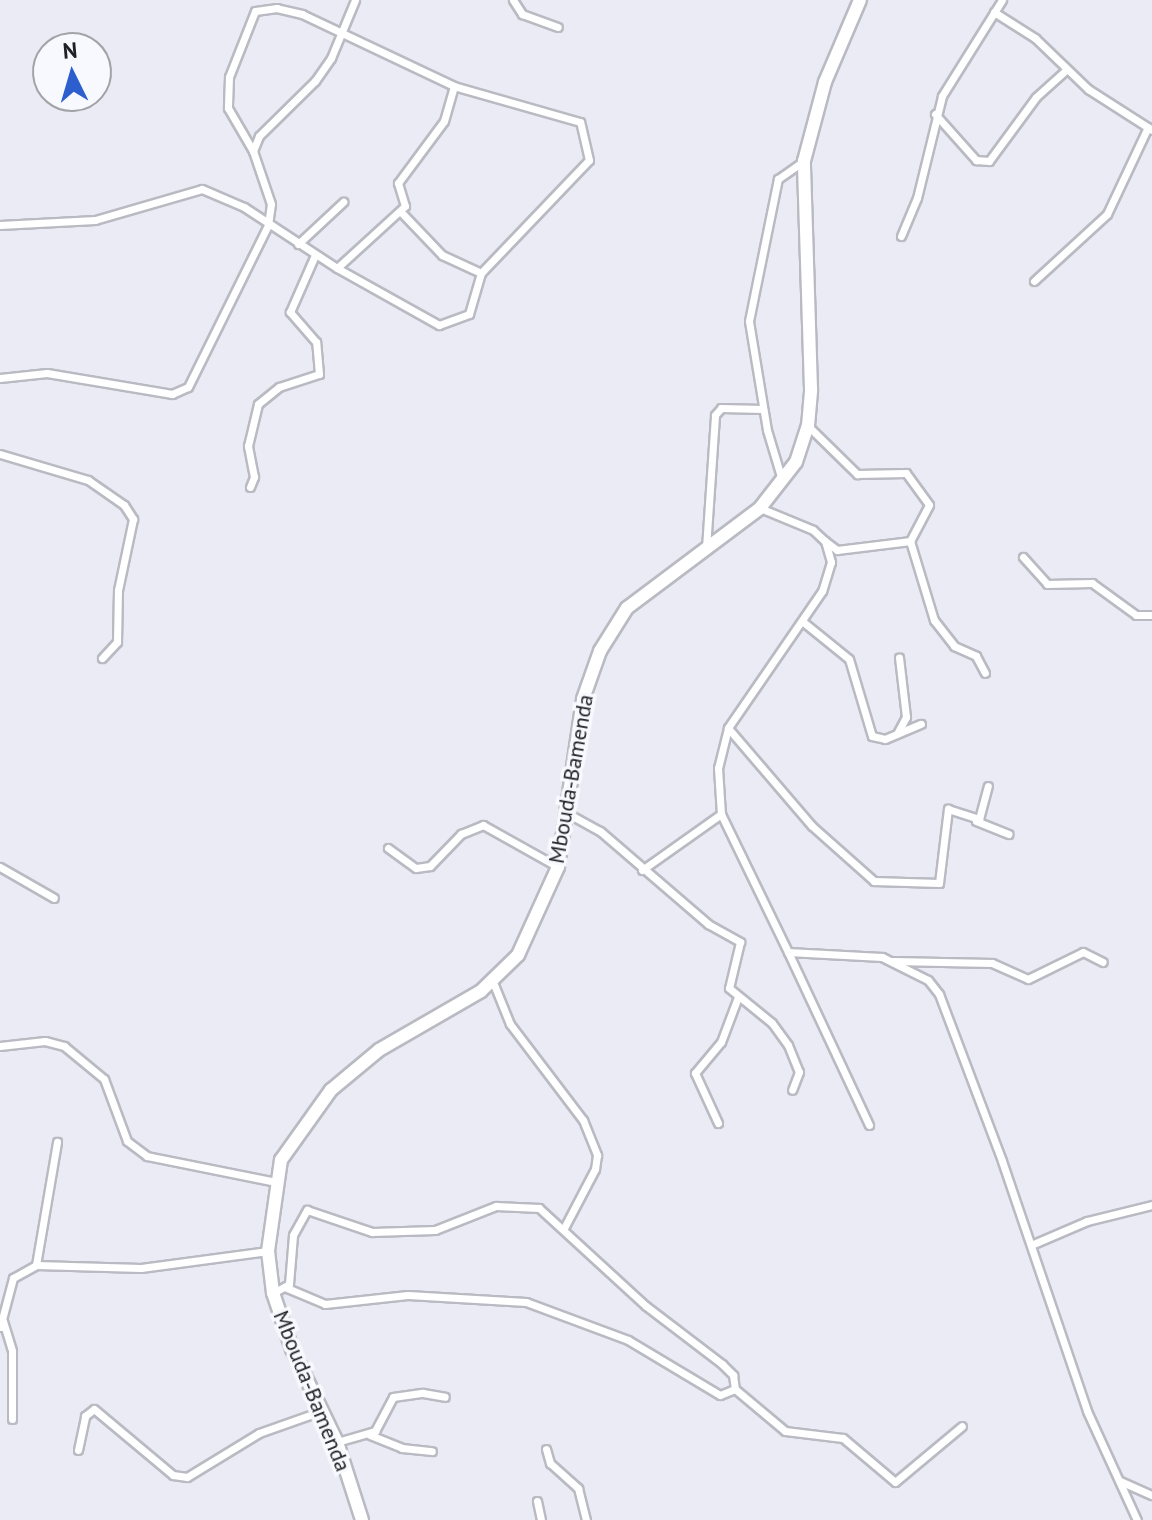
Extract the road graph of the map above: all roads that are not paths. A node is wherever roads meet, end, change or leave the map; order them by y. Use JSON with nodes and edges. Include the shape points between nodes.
{"nodes":[{"id":1,"x":257,"y":0,"type":"edge"},
{"id":2,"x":355,"y":0,"type":"edge"},
{"id":3,"x":513,"y":0,"type":"edge"},
{"id":4,"x":860,"y":0,"type":"edge"},
{"id":5,"x":1002,"y":0,"type":"edge"},
{"id":6,"x":255,"y":11,"type":"junction"},
{"id":7,"x":994,"y":12,"type":"junction"},
{"id":8,"x":558,"y":27,"type":"dead end"},
{"id":9,"x":339,"y":34,"type":"junction"},
{"id":10,"x":1066,"y":70,"type":"junction"},
{"id":11,"x":454,"y":86,"type":"junction"},
{"id":12,"x":935,"y":114,"type":"junction"},
{"id":13,"x":1150,"y":129,"type":"edge"},
{"id":14,"x":253,"y":151,"type":"junction"},
{"id":15,"x":804,"y":161,"type":"junction"},
{"id":16,"x":343,"y":202,"type":"dead end"},
{"id":17,"x":400,"y":211,"type":"junction"},
{"id":18,"x":0,"y":225,"type":"edge"},
{"id":19,"x":268,"y":225,"type":"junction"},
{"id":20,"x":901,"y":236,"type":"dead end"},
{"id":21,"x":298,"y":244,"type":"junction"},
{"id":22,"x":315,"y":255,"type":"junction"},
{"id":23,"x":337,"y":268,"type":"junction"},
{"id":24,"x":481,"y":273,"type":"junction"},
{"id":25,"x":1034,"y":281,"type":"dead end"},
{"id":26,"x":0,"y":378,"type":"edge"},
{"id":27,"x":763,"y":409,"type":"junction"},
{"id":28,"x":808,"y":426,"type":"junction"},
{"id":29,"x":0,"y":454,"type":"edge"},
{"id":30,"x":782,"y":480,"type":"junction"},
{"id":31,"x":250,"y":487,"type":"dead end"},
{"id":32,"x":760,"y":508,"type":"junction"},
{"id":33,"x":825,"y":541,"type":"junction"},
{"id":34,"x":910,"y":541,"type":"junction"},
{"id":35,"x":706,"y":548,"type":"junction"},
{"id":36,"x":1023,"y":557,"type":"dead end"},
{"id":37,"x":1152,"y":615,"type":"edge"},
{"id":38,"x":802,"y":621,"type":"junction"},
{"id":39,"x":899,"y":657,"type":"dead end"},
{"id":40,"x":102,"y":658,"type":"dead end"},
{"id":41,"x":985,"y":673,"type":"dead end"},
{"id":42,"x":921,"y":724,"type":"dead end"},
{"id":43,"x":728,"y":728,"type":"junction"},
{"id":44,"x":897,"y":734,"type":"junction"},
{"id":45,"x":988,"y":786,"type":"dead end"},
{"id":46,"x":948,"y":809,"type":"junction"},
{"id":47,"x":567,"y":813,"type":"junction"},
{"id":48,"x":721,"y":814,"type":"junction"},
{"id":49,"x":1008,"y":834,"type":"dead end"},
{"id":50,"x":388,"y":848,"type":"dead end"},
{"id":51,"x":0,"y":867,"type":"edge"},
{"id":52,"x":558,"y":867,"type":"junction"},
{"id":53,"x":642,"y":870,"type":"junction"},
{"id":54,"x":54,"y":898,"type":"dead end"},
{"id":55,"x":788,"y":952,"type":"junction"},
{"id":56,"x":891,"y":961,"type":"junction"},
{"id":57,"x":1103,"y":962,"type":"dead end"},
{"id":58,"x":493,"y":982,"type":"junction"},
{"id":59,"x":738,"y":997,"type":"junction"},
{"id":60,"x":0,"y":1046,"type":"edge"},
{"id":61,"x":792,"y":1090,"type":"dead end"},
{"id":62,"x":718,"y":1123,"type":"dead end"},
{"id":63,"x":869,"y":1125,"type":"dead end"},
{"id":64,"x":57,"y":1142,"type":"dead end"},
{"id":65,"x":276,"y":1182,"type":"junction"},
{"id":66,"x":1152,"y":1205,"type":"edge"},
{"id":67,"x":564,"y":1228,"type":"junction"},
{"id":68,"x":1031,"y":1245,"type":"junction"},
{"id":69,"x":268,"y":1251,"type":"junction"},
{"id":70,"x":36,"y":1265,"type":"junction"},
{"id":71,"x":287,"y":1288,"type":"junction"},
{"id":72,"x":273,"y":1293,"type":"junction"},
{"id":73,"x":2,"y":1324,"type":"edge"},
{"id":74,"x":735,"y":1389,"type":"junction"},
{"id":75,"x":445,"y":1397,"type":"dead end"},
{"id":76,"x":321,"y":1411,"type":"junction"},
{"id":77,"x":12,"y":1419,"type":"dead end"},
{"id":78,"x":962,"y":1426,"type":"dead end"},
{"id":79,"x":370,"y":1435,"type":"junction"},
{"id":80,"x":337,"y":1442,"type":"junction"},
{"id":81,"x":546,"y":1449,"type":"dead end"},
{"id":82,"x":78,"y":1450,"type":"dead end"},
{"id":83,"x":432,"y":1451,"type":"dead end"},
{"id":84,"x":1111,"y":1469,"type":"junction"},
{"id":85,"x":1152,"y":1495,"type":"edge"},
{"id":86,"x":537,"y":1501,"type":"dead end"},
{"id":87,"x":362,"y":1520,"type":"edge"},
{"id":88,"x":541,"y":1520,"type":"edge"},
{"id":89,"x":586,"y":1520,"type":"edge"},
{"id":90,"x":1137,"y":1520,"type":"edge"}],
"edges":[{"from":1,"to":6,"type":"street"},
{"from":2,"to":9,"type":"street"},
{"from":3,"to":8,"type":"street","via":[[522,14]]},
{"from":4,"to":15,"type":"highway","name":"Mbouda-Bamenda","via":[[825,82]]},
{"from":5,"to":7,"type":"street"},
{"from":6,"to":9,"type":"street","via":[[289,9]]},
{"from":6,"to":14,"type":"street","via":[[234,60],[227,94],[234,126]]},
{"from":7,"to":10,"type":"street","via":[[1035,38]]},
{"from":7,"to":12,"type":"street"},
{"from":9,"to":11,"type":"street"},
{"from":9,"to":14,"type":"street","via":[[315,81],[259,136]]},
{"from":10,"to":12,"type":"street","via":[[1036,97],[989,161],[976,160]]},
{"from":10,"to":13,"type":"street"},
{"from":11,"to":17,"type":"street","via":[[444,121],[398,183],[407,203]]},
{"from":11,"to":24,"type":"street","via":[[580,122],[588,138],[589,160]]},
{"from":12,"to":20,"type":"street","via":[[917,198]]},
{"from":13,"to":25,"type":"street","via":[[1107,214]]},
{"from":14,"to":19,"type":"street","via":[[271,204]]},
{"from":15,"to":27,"type":"street","via":[[778,179],[750,305]]},
{"from":15,"to":28,"type":"highway","name":"Mbouda-Bamenda"},
{"from":16,"to":21,"type":"street"},
{"from":17,"to":23,"type":"street"},
{"from":17,"to":24,"type":"street","via":[[442,255]]},
{"from":18,"to":19,"type":"street","via":[[95,220],[202,189],[219,193]]},
{"from":19,"to":21,"type":"street"},
{"from":19,"to":26,"type":"street","via":[[256,259],[188,387],[172,394],[47,373]]},
{"from":21,"to":22,"type":"street"},
{"from":22,"to":23,"type":"street"},
{"from":22,"to":31,"type":"street","via":[[290,312],[316,342],[319,374],[279,387],[258,404],[248,446],[254,477]]},
{"from":23,"to":24,"type":"street","via":[[439,325],[469,314]]},
{"from":27,"to":30,"type":"street"},
{"from":27,"to":35,"type":"street","via":[[727,408],[715,415]]},
{"from":28,"to":30,"type":"highway","name":"Mbouda-Bamenda","via":[[796,462]]},
{"from":28,"to":34,"type":"street","via":[[857,474],[906,473],[929,505]]},
{"from":29,"to":40,"type":"street","via":[[88,480],[124,505],[133,519],[118,590],[117,642]]},
{"from":30,"to":32,"type":"highway","name":"Mbouda-Bamenda"},
{"from":32,"to":33,"type":"street","via":[[813,530]]},
{"from":32,"to":35,"type":"highway","name":"Mbouda-Bamenda"},
{"from":33,"to":34,"type":"street","via":[[837,550]]},
{"from":33,"to":38,"type":"street","via":[[828,577]]},
{"from":34,"to":41,"type":"street","via":[[934,620],[954,646],[976,656]]},
{"from":35,"to":47,"type":"highway","name":"Mbouda-Bamenda","via":[[627,608],[600,651],[583,699]]},
{"from":36,"to":37,"type":"street","via":[[1047,584],[1092,583],[1136,615]]},
{"from":38,"to":43,"type":"street"},
{"from":38,"to":44,"type":"street","via":[[849,659],[872,736]]},
{"from":39,"to":44,"type":"street","via":[[906,717]]},
{"from":42,"to":44,"type":"street"},
{"from":43,"to":46,"type":"street","via":[[812,826],[874,881],[939,883]]},
{"from":43,"to":48,"type":"street","via":[[718,768]]},
{"from":45,"to":46,"type":"street","via":[[979,819]]},
{"from":46,"to":49,"type":"street"},
{"from":47,"to":52,"type":"highway","name":"Mbouda-Bamenda"},
{"from":47,"to":53,"type":"street","via":[[600,831]]},
{"from":48,"to":53,"type":"street"},
{"from":48,"to":55,"type":"street"},
{"from":50,"to":52,"type":"street","via":[[416,868],[430,866],[461,834],[483,825]]},
{"from":51,"to":54,"type":"street"},
{"from":52,"to":58,"type":"highway","name":"Mbouda-Bamenda","via":[[530,933]]},
{"from":53,"to":59,"type":"street","via":[[708,924],[740,942],[728,981]]},
{"from":55,"to":56,"type":"street"},
{"from":55,"to":63,"type":"street"},
{"from":56,"to":57,"type":"street","via":[[992,963],[1028,979],[1075,953],[1091,953]]},
{"from":56,"to":68,"type":"street","via":[[928,980],[949,1014]]},
{"from":58,"to":65,"type":"highway","name":"Mbouda-Bamenda","via":[[379,1050],[331,1090],[301,1126],[281,1160]]},
{"from":58,"to":67,"type":"street","via":[[510,1024],[583,1120],[597,1155]]},
{"from":59,"to":61,"type":"street","via":[[772,1023],[788,1045],[799,1072]]},
{"from":59,"to":62,"type":"street","via":[[721,1042],[695,1073]]},
{"from":60,"to":65,"type":"street","via":[[45,1041],[64,1046],[85,1062],[104,1079],[135,1150]]},
{"from":64,"to":70,"type":"street"},
{"from":65,"to":69,"type":"highway","name":"Mbouda-Bamenda"},
{"from":66,"to":68,"type":"street","via":[[1087,1221]]},
{"from":67,"to":71,"type":"street","via":[[539,1208],[508,1205],[415,1232],[356,1229],[307,1210],[293,1235]]},
{"from":67,"to":74,"type":"street","via":[[646,1306],[722,1364],[733,1375]]},
{"from":68,"to":84,"type":"street"},
{"from":69,"to":70,"type":"street","via":[[141,1268]]},
{"from":69,"to":72,"type":"highway","name":"Mbouda-Bamenda"},
{"from":70,"to":73,"type":"street","via":[[13,1278]]},
{"from":71,"to":72,"type":"street"},
{"from":71,"to":74,"type":"street","via":[[325,1304],[408,1295],[526,1302],[628,1340],[720,1395]]},
{"from":72,"to":76,"type":"highway","name":"Mbouda-Bamenda"},
{"from":73,"to":77,"type":"street","via":[[12,1351]]},
{"from":74,"to":78,"type":"street","via":[[785,1431],[843,1438],[895,1482]]},
{"from":75,"to":79,"type":"street","via":[[393,1397]]},
{"from":76,"to":80,"type":"highway","name":"Mbouda-Bamenda"},
{"from":76,"to":82,"type":"street","via":[[259,1433],[187,1477],[173,1475],[94,1409],[85,1416]]},
{"from":79,"to":80,"type":"street"},
{"from":79,"to":83,"type":"street","via":[[402,1448]]},
{"from":80,"to":87,"type":"highway","name":"Mbouda-Bamenda"},
{"from":81,"to":89,"type":"street","via":[[550,1463],[578,1488]]},
{"from":84,"to":85,"type":"street","via":[[1124,1486]]},
{"from":84,"to":90,"type":"street"},
{"from":86,"to":88,"type":"street"}]}
